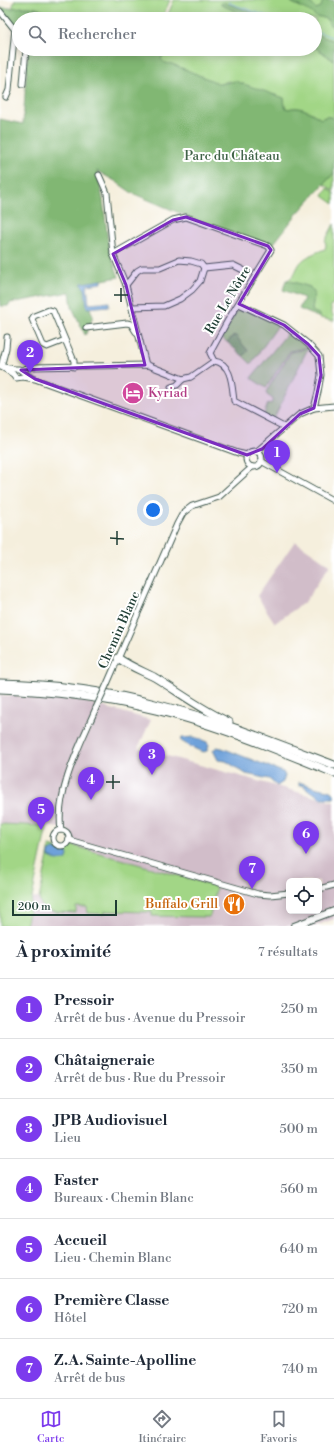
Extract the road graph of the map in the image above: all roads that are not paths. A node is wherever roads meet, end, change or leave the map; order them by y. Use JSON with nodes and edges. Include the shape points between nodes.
{"nodes":[{"id":1,"x":0,"y":10,"type":"edge"},
{"id":2,"x":12,"y":24,"type":"edge"},
{"id":3,"x":12,"y":56,"type":"edge"},
{"id":4,"x":25,"y":56,"type":"edge"},
{"id":5,"x":23,"y":84,"type":"dead end"},
{"id":6,"x":6,"y":97,"type":"dead end"},
{"id":7,"x":99,"y":175,"type":"dead end"},
{"id":8,"x":113,"y":254,"type":"junction"},
{"id":9,"x":204,"y":268,"type":"junction"},
{"id":10,"x":245,"y":271,"type":"dead end"},
{"id":11,"x":126,"y":285,"type":"junction"},
{"id":12,"x":239,"y":304,"type":"junction"},
{"id":13,"x":132,"y":307,"type":"junction"},
{"id":14,"x":86,"y":328,"type":"dead end"},
{"id":15,"x":138,"y":336,"type":"junction"},
{"id":16,"x":7,"y":337,"type":"dead end"},
{"id":17,"x":65,"y":340,"type":"junction"},
{"id":18,"x":214,"y":361,"type":"junction"},
{"id":19,"x":146,"y":366,"type":"junction"},
{"id":20,"x":1,"y":367,"type":"edge"},
{"id":21,"x":74,"y":367,"type":"junction"},
{"id":22,"x":14,"y":372,"type":"junction"},
{"id":23,"x":21,"y":373,"type":"junction"},
{"id":24,"x":183,"y":379,"type":"junction"},
{"id":25,"x":171,"y":386,"type":"dead end"},
{"id":26,"x":334,"y":406,"type":"edge"},
{"id":27,"x":314,"y":408,"type":"junction"},
{"id":28,"x":284,"y":427,"type":"junction"},
{"id":29,"x":259,"y":452,"type":"junction"},
{"id":30,"x":248,"y":462,"type":"junction"},
{"id":31,"x":260,"y":463,"type":"junction"},
{"id":32,"x":334,"y":501,"type":"edge"},
{"id":33,"x":118,"y":658,"type":"junction"},
{"id":34,"x":0,"y":683,"type":"edge"},
{"id":35,"x":0,"y":689,"type":"edge"},
{"id":36,"x":252,"y":735,"type":"junction"},
{"id":37,"x":334,"y":765,"type":"edge"},
{"id":38,"x":334,"y":773,"type":"edge"},
{"id":39,"x":61,"y":830,"type":"junction"},
{"id":40,"x":69,"y":840,"type":"junction"},
{"id":41,"x":334,"y":885,"type":"edge"},
{"id":42,"x":322,"y":888,"type":"edge"},
{"id":43,"x":286,"y":893,"type":"edge"},
{"id":44,"x":334,"y":911,"type":"edge"},
{"id":45,"x":334,"y":914,"type":"edge"},
{"id":46,"x":294,"y":926,"type":"edge"},
{"id":47,"x":301,"y":926,"type":"edge"}],
"edges":[{"from":1,"to":2,"type":"street"},
{"from":3,"to":6,"type":"street"},
{"from":4,"to":5,"type":"street"},
{"from":7,"to":8,"type":"street","via":[[107,193]]},
{"from":8,"to":11,"type":"street"},
{"from":8,"to":12,"type":"street","name":"Rue Le Nôtre","via":[[173,220],[186,217],[268,246],[271,250]]},
{"from":9,"to":10,"type":"street","via":[[232,265]]},
{"from":9,"to":11,"type":"street","via":[[201,264],[179,260],[160,268],[142,268]]},
{"from":9,"to":13,"type":"street","via":[[200,281],[180,298],[164,306]]},
{"from":11,"to":13,"type":"street"},
{"from":12,"to":18,"type":"street","name":"Rue Le Nôtre","via":[[210,353]]},
{"from":12,"to":27,"type":"street","via":[[284,325],[319,356],[321,375]]},
{"from":13,"to":15,"type":"street"},
{"from":14,"to":15,"type":"street","via":[[127,323],[131,324]]},
{"from":15,"to":19,"type":"street"},
{"from":16,"to":20,"type":"street"},
{"from":17,"to":17,"type":"street","via":[[53,311],[34,316],[32,319],[43,345],[47,347]]},
{"from":17,"to":21,"type":"street"},
{"from":18,"to":24,"type":"street","via":[[191,377]]},
{"from":18,"to":28,"type":"street","via":[[222,364],[229,374],[234,401]]},
{"from":19,"to":21,"type":"street"},
{"from":19,"to":24,"type":"street"},
{"from":20,"to":22,"type":"street"},
{"from":21,"to":23,"type":"street","via":[[30,367]]},
{"from":22,"to":23,"type":"street","via":[[18,368]]},
{"from":22,"to":23,"type":"street","via":[[16,378]]},
{"from":23,"to":30,"type":"street","via":[[238,453]]},
{"from":24,"to":25,"type":"street"},
{"from":26,"to":27,"type":"street"},
{"from":27,"to":28,"type":"street","via":[[300,414]]},
{"from":28,"to":29,"type":"street"},
{"from":29,"to":30,"type":"street","via":[[252,452]]},
{"from":29,"to":31,"type":"street"},
{"from":30,"to":31,"type":"street"},
{"from":30,"to":33,"type":"street","name":"Chemin Blanc","via":[[246,472],[219,497],[192,506],[183,513]]},
{"from":31,"to":32,"type":"street","via":[[269,465]]},
{"from":33,"to":36,"type":"highway"},
{"from":33,"to":39,"type":"street","name":"Chemin Blanc","bridge":true,"via":[[68,774],[63,795]]},
{"from":34,"to":36,"type":"highway","via":[[106,693],[178,710]]},
{"from":35,"to":38,"type":"highway","via":[[69,694],[158,710],[229,733]]},
{"from":36,"to":37,"type":"highway"},
{"from":39,"to":40,"type":"street","via":[[68,833]]},
{"from":39,"to":40,"type":"street","via":[[54,834],[54,842],[61,845]]},
{"from":40,"to":43,"type":"street","via":[[258,894]]},
{"from":41,"to":42,"type":"street"},
{"from":44,"to":46,"type":"main road"},
{"from":45,"to":47,"type":"main road"}]}
